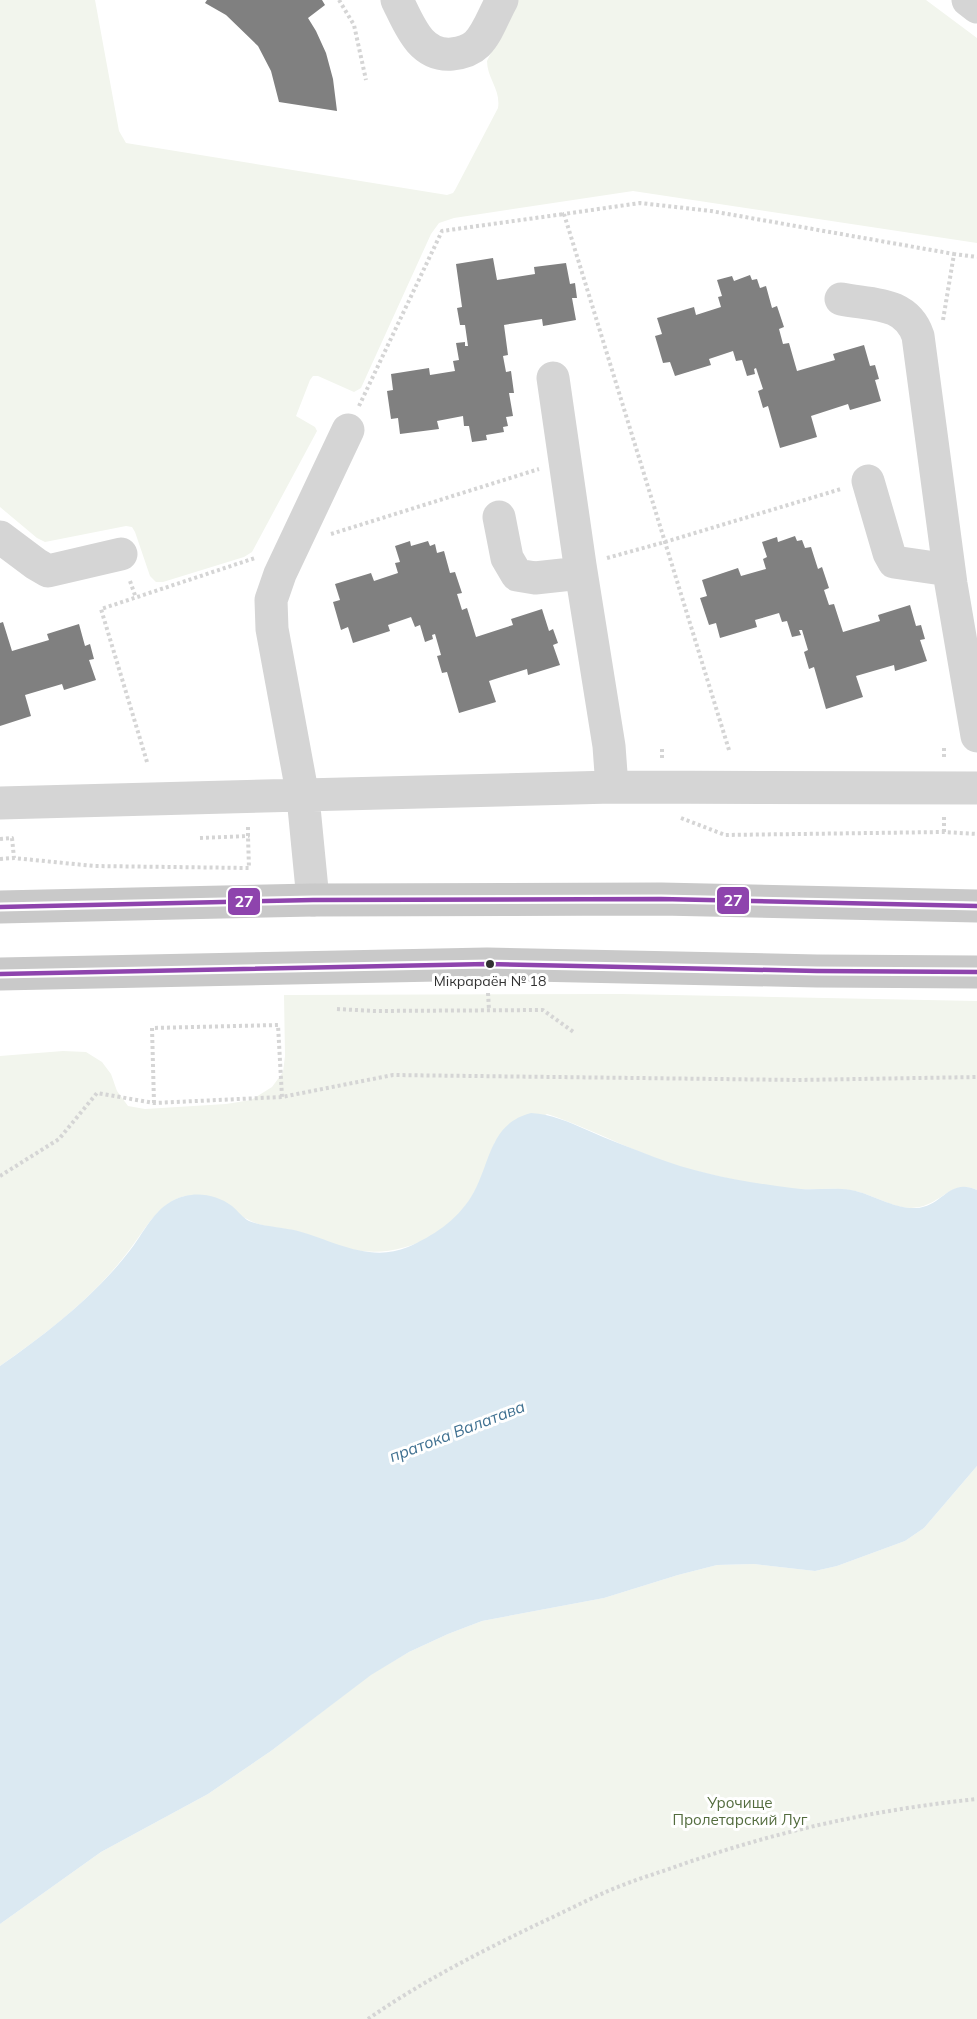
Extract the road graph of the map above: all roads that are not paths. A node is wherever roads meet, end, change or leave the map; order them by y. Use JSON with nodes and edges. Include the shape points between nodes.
{"nodes":[{"id":1,"x":397,"y":0,"type":"edge"},
{"id":2,"x":502,"y":0,"type":"edge"},
{"id":3,"x":968,"y":0,"type":"edge"},
{"id":4,"x":977,"y":7,"type":"edge"},
{"id":5,"x":841,"y":299,"type":"dead end"},
{"id":6,"x":554,"y":378,"type":"dead end"},
{"id":7,"x":348,"y":429,"type":"road end"},
{"id":8,"x":868,"y":481,"type":"road end"},
{"id":9,"x":499,"y":517,"type":"dead end"},
{"id":10,"x":0,"y":537,"type":"edge"},
{"id":11,"x":121,"y":554,"type":"dead end"},
{"id":12,"x":580,"y":569,"type":"junction"},
{"id":13,"x":950,"y":570,"type":"junction"},
{"id":14,"x":977,"y":736,"type":"edge"},
{"id":15,"x":612,"y":787,"type":"junction"},
{"id":16,"x":977,"y":788,"type":"edge"},
{"id":17,"x":303,"y":797,"type":"junction"},
{"id":18,"x":0,"y":803,"type":"edge"},
{"id":19,"x":313,"y":900,"type":"junction"},
{"id":20,"x":977,"y":906,"type":"edge"},
{"id":21,"x":0,"y":907,"type":"edge"},
{"id":22,"x":977,"y":972,"type":"edge"},
{"id":23,"x":0,"y":975,"type":"edge"}],
"edges":[{"from":1,"to":2,"type":"street","via":[[426,48],[447,54],[475,47]]},
{"from":3,"to":4,"type":"street"},
{"from":5,"to":13,"type":"street","via":[[900,310],[915,327]]},
{"from":6,"to":12,"type":"street"},
{"from":7,"to":17,"type":"street","via":[[271,600],[272,629]]},
{"from":8,"to":13,"type":"street","via":[[894,562]]},
{"from":9,"to":12,"type":"street","via":[[507,558],[517,575],[535,578]]},
{"from":10,"to":11,"type":"street","via":[[48,571]]},
{"from":12,"to":15,"type":"street"},
{"from":13,"to":14,"type":"street"},
{"from":15,"to":16,"type":"street"},
{"from":15,"to":17,"type":"street"},
{"from":17,"to":18,"type":"street"},
{"from":17,"to":19,"type":"street"},
{"from":19,"to":20,"type":"main road","via":[[662,899]]},
{"from":19,"to":21,"type":"main road"},
{"from":22,"to":23,"type":"main road","via":[[487,964]]}]}
